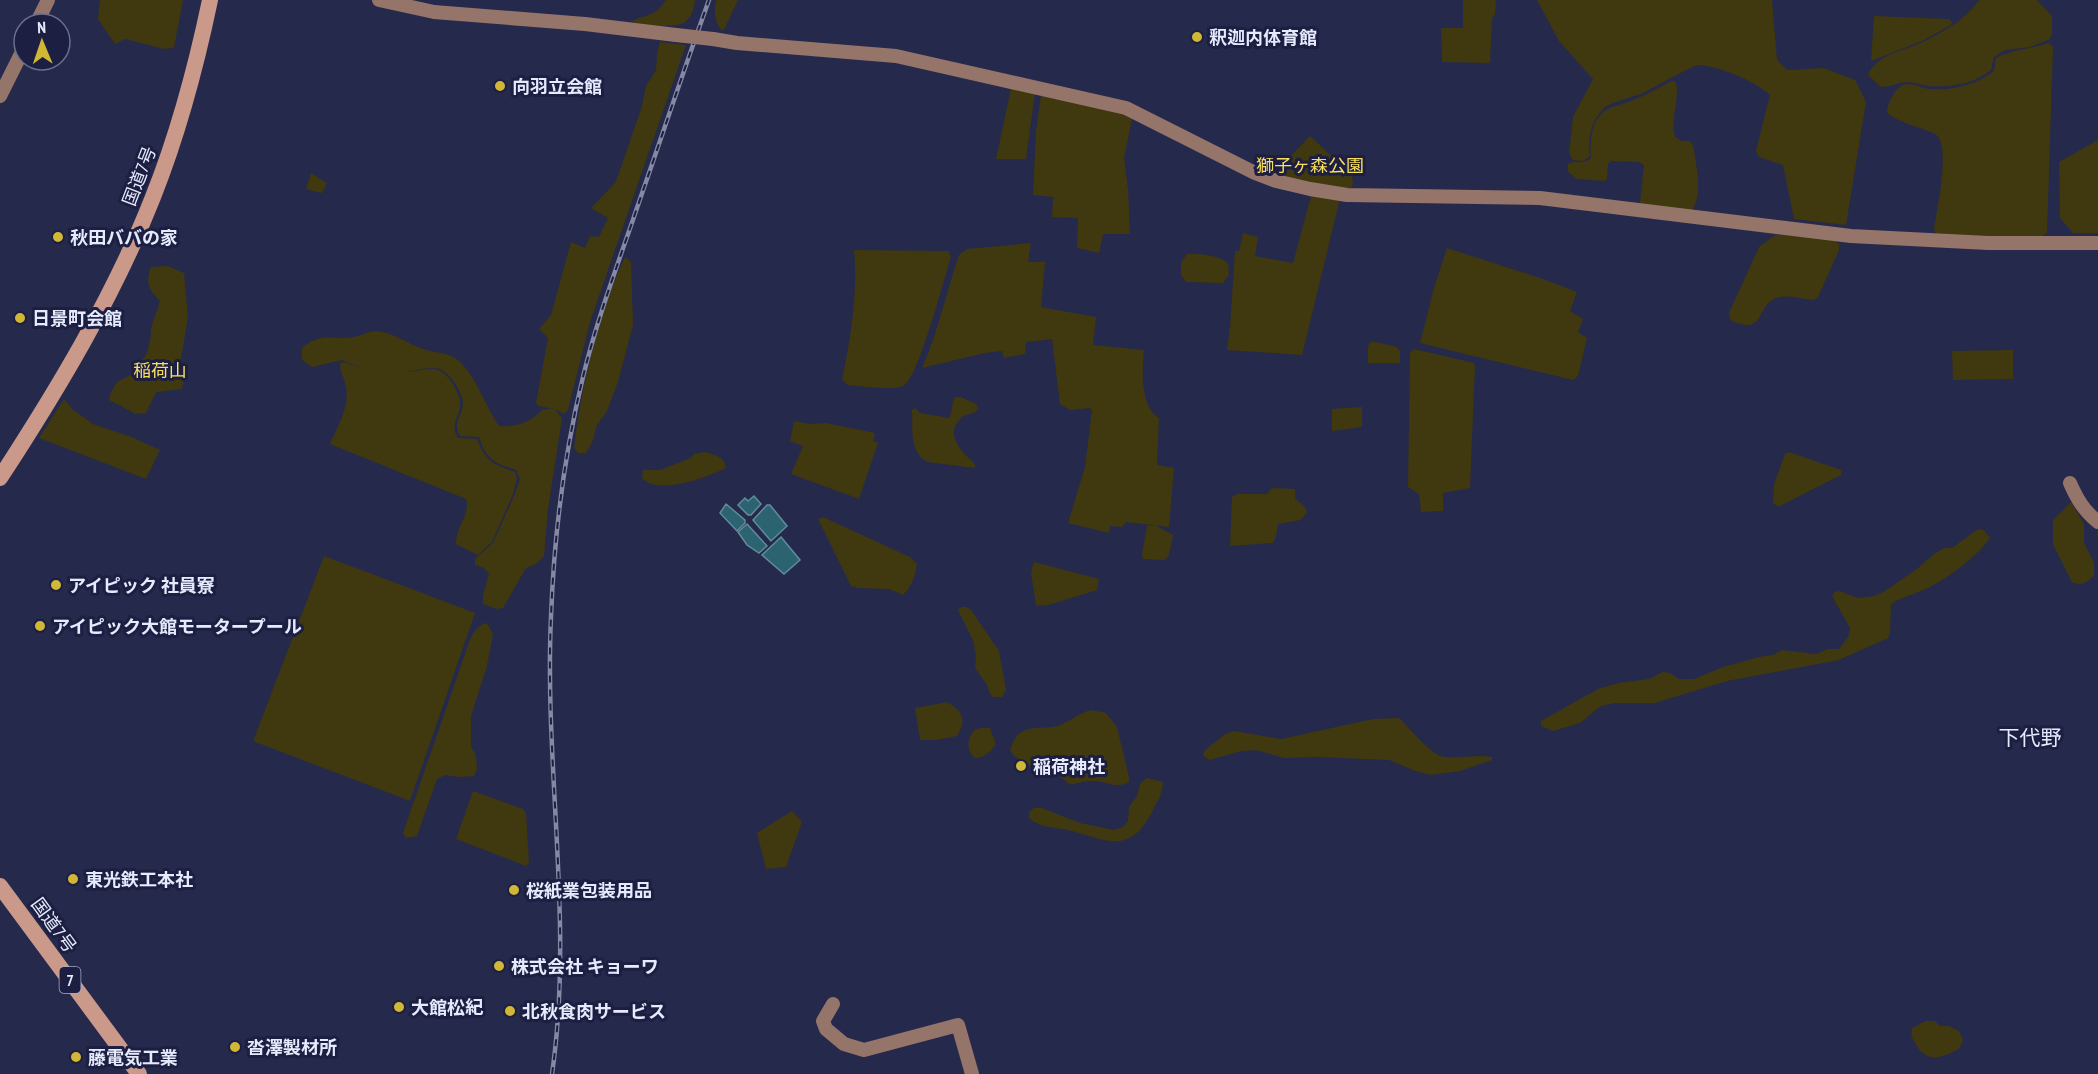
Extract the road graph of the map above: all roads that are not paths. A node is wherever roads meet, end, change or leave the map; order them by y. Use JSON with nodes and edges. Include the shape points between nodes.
{"nodes":[{"id":1,"x":210,"y":0,"type":"edge"},
{"id":2,"x":380,"y":0,"type":"edge"},
{"id":3,"x":12,"y":72,"type":"edge"},
{"id":4,"x":0,"y":96,"type":"edge"},
{"id":5,"x":2098,"y":243,"type":"edge"},
{"id":6,"x":0,"y":478,"type":"edge"},
{"id":7,"x":2070,"y":483,"type":"dead end"},
{"id":8,"x":2098,"y":522,"type":"edge"},
{"id":9,"x":0,"y":886,"type":"edge"},
{"id":10,"x":833,"y":1004,"type":"dead end"},
{"id":11,"x":139,"y":1074,"type":"edge"},
{"id":12,"x":972,"y":1074,"type":"edge"}],
"edges":[{"from":1,"to":6,"type":"highway","name":"国道7号","via":[[170,151],[133,246],[62,379]]},
{"from":2,"to":5,"type":"street","bridge":true,"via":[[434,12],[585,24],[737,44],[896,56],[1126,108],[1255,173],[1347,195],[1540,198],[1851,236],[1988,243]]},
{"from":3,"to":4,"type":"street"},
{"from":7,"to":8,"type":"street","via":[[2076,499]]},
{"from":9,"to":11,"type":"highway","name":"国道7号","number":"7"},
{"from":10,"to":12,"type":"street","via":[[824,1021],[826,1029],[844,1044],[864,1050],[958,1025]]}]}
